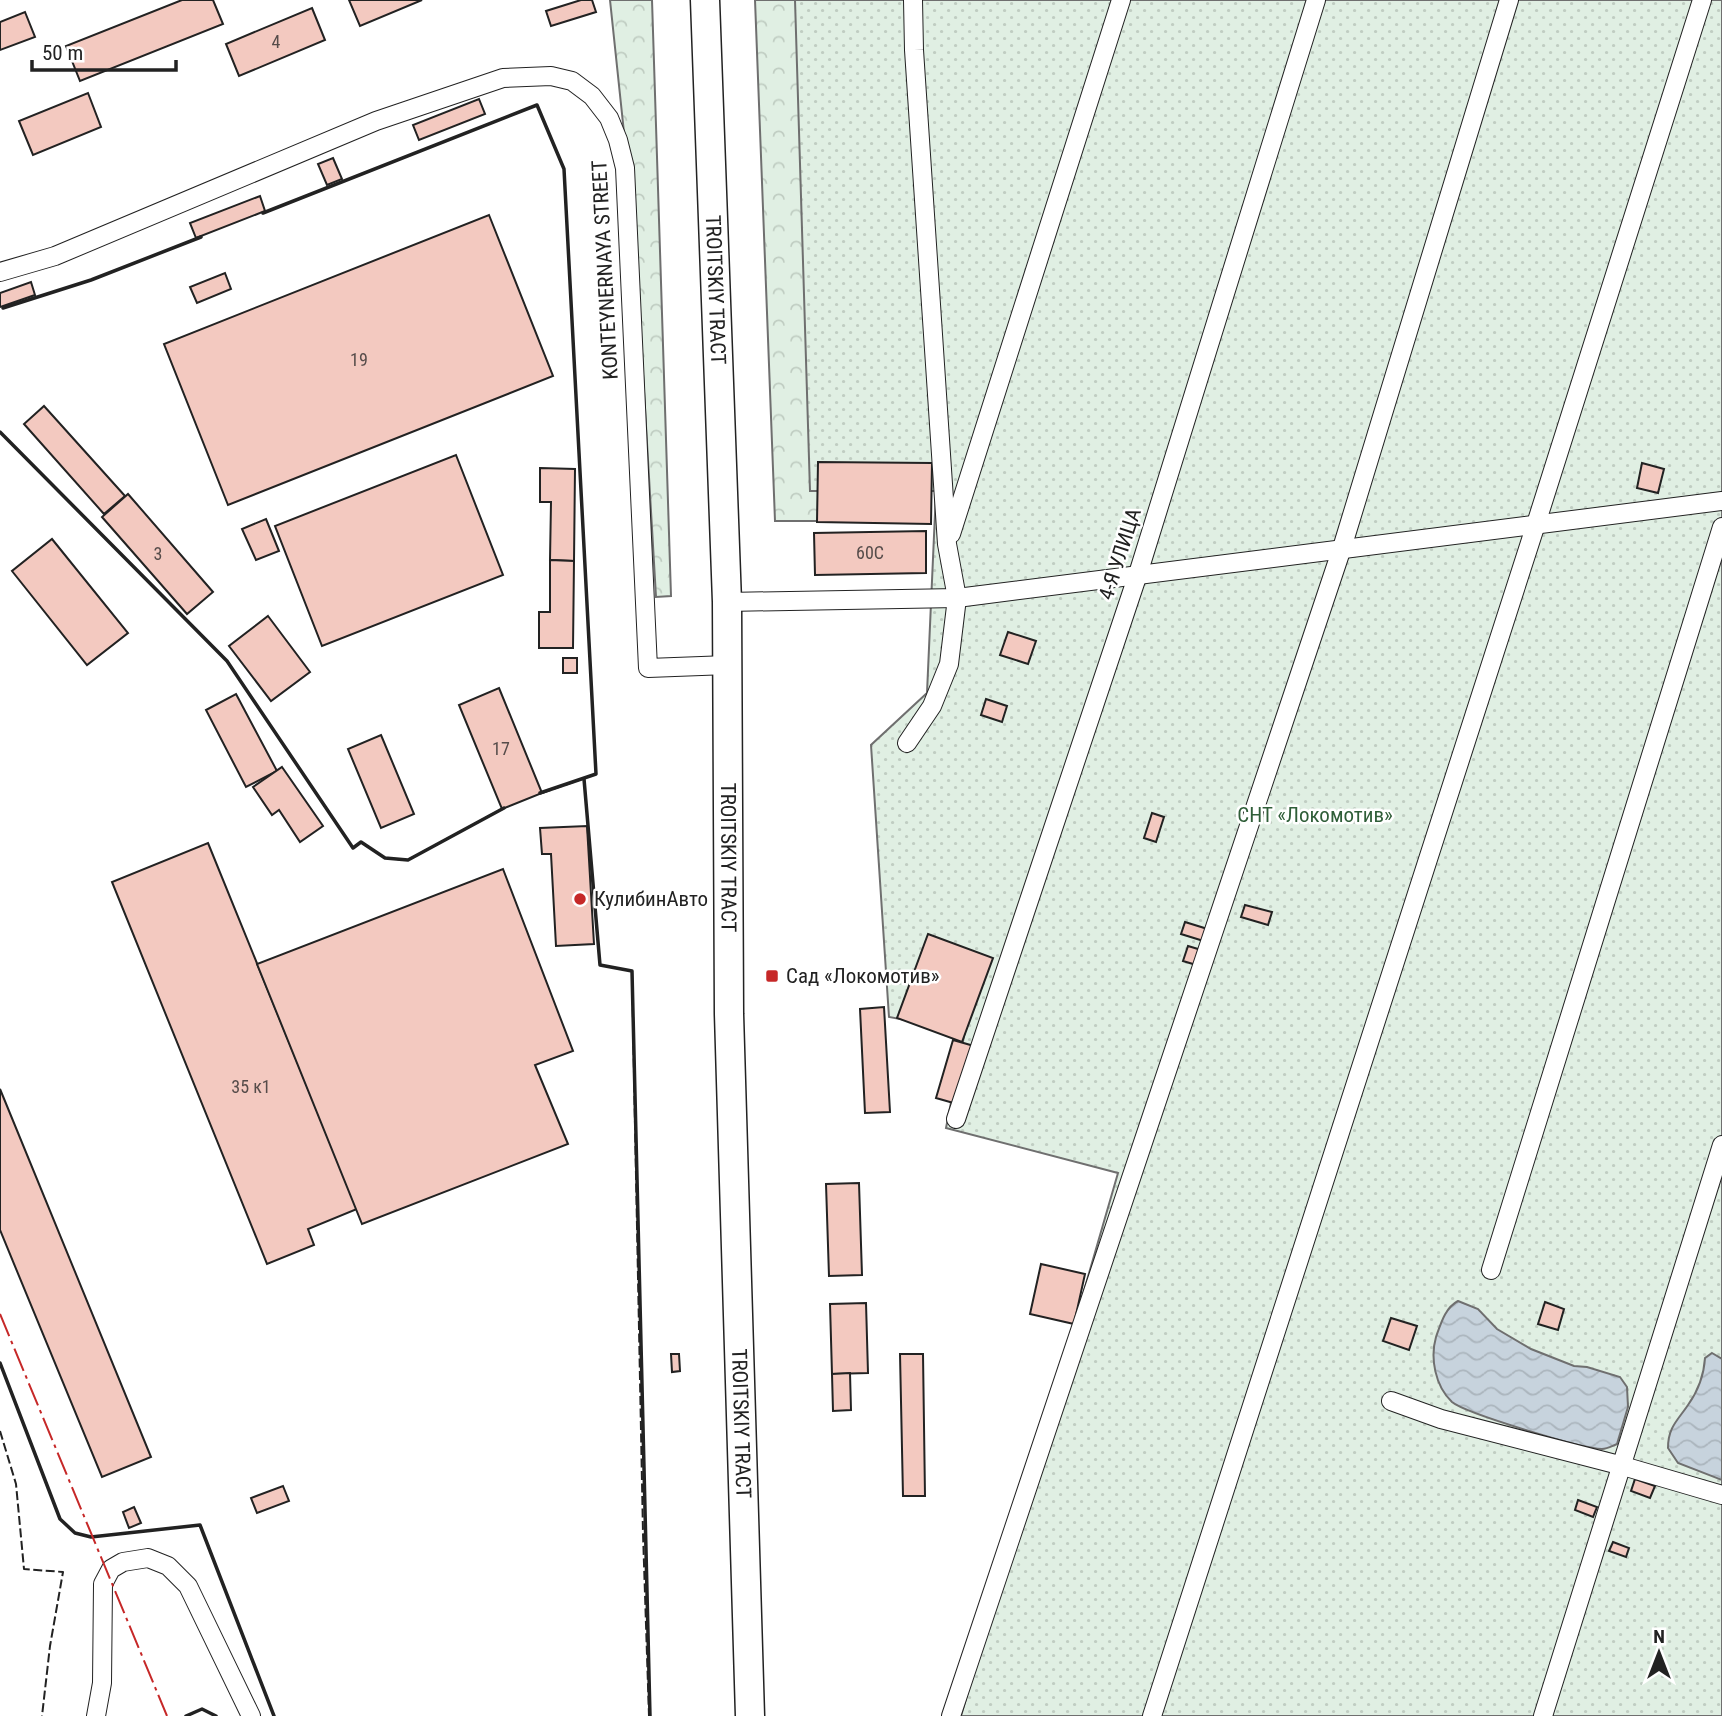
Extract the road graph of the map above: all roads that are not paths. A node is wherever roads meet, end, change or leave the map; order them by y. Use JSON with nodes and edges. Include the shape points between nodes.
{"nodes":[{"id":1,"x":705,"y":0,"type":"edge"},
{"id":2,"x":913,"y":0,"type":"edge"},
{"id":3,"x":1121,"y":0,"type":"edge"},
{"id":4,"x":1316,"y":0,"type":"edge"},
{"id":5,"x":1509,"y":0,"type":"edge"},
{"id":6,"x":1702,"y":0,"type":"edge"},
{"id":7,"x":0,"y":272,"type":"edge"},
{"id":8,"x":1722,"y":501,"type":"edge"},
{"id":9,"x":1536,"y":524,"type":"junction"},
{"id":10,"x":1722,"y":527,"type":"edge"},
{"id":11,"x":947,"y":544,"type":"junction"},
{"id":12,"x":1342,"y":548,"type":"junction"},
{"id":13,"x":1138,"y":574,"type":"junction"},
{"id":14,"x":957,"y":598,"type":"junction"},
{"id":15,"x":727,"y":602,"type":"junction"},
{"id":16,"x":728,"y":666,"type":"junction"},
{"id":17,"x":907,"y":743,"type":"dead end"},
{"id":18,"x":956,"y":1119,"type":"dead end"},
{"id":19,"x":1722,"y":1144,"type":"edge"},
{"id":20,"x":1491,"y":1270,"type":"dead end"},
{"id":21,"x":1391,"y":1401,"type":"dead end"},
{"id":22,"x":1623,"y":1466,"type":"junction"},
{"id":23,"x":1722,"y":1495,"type":"edge"},
{"id":24,"x":96,"y":1716,"type":"edge"},
{"id":25,"x":251,"y":1716,"type":"edge"},
{"id":26,"x":750,"y":1716,"type":"edge"},
{"id":27,"x":951,"y":1716,"type":"edge"},
{"id":28,"x":1152,"y":1716,"type":"edge"},
{"id":29,"x":1543,"y":1716,"type":"edge"}],
"edges":[{"from":1,"to":15,"type":"main road","name":"TROITSKIY TRACT"},
{"from":2,"to":11,"type":"street"},
{"from":3,"to":11,"type":"street"},
{"from":4,"to":13,"type":"street","name":"4-Я УЛИЦА"},
{"from":5,"to":12,"type":"street"},
{"from":6,"to":9,"type":"street"},
{"from":7,"to":16,"type":"street","name":"KONTEYNERNAYA STREET","via":[[55,256],[376,121],[503,78],[551,76],[572,81],[592,96],[609,118],[625,168],[648,668]]},
{"from":8,"to":9,"type":"street"},
{"from":9,"to":12,"type":"street"},
{"from":9,"to":28,"type":"street"},
{"from":10,"to":20,"type":"street"},
{"from":11,"to":14,"type":"street"},
{"from":12,"to":13,"type":"street"},
{"from":12,"to":27,"type":"street"},
{"from":13,"to":14,"type":"street"},
{"from":13,"to":18,"type":"street","name":"4-Я УЛИЦА"},
{"from":14,"to":15,"type":"street"},
{"from":14,"to":17,"type":"street","via":[[949,664],[932,706]]},
{"from":15,"to":16,"type":"main road","name":"TROITSKIY TRACT"},
{"from":16,"to":26,"type":"main road","name":"TROITSKIY TRACT","via":[[729,1014]]},
{"from":19,"to":22,"type":"street"},
{"from":21,"to":22,"type":"street","via":[[1441,1419]]},
{"from":22,"to":23,"type":"street"},
{"from":22,"to":29,"type":"street"},
{"from":24,"to":25,"type":"street","via":[[102,1683],[103,1584],[111,1569],[123,1562],[148,1558],[168,1566],[188,1586]]}]}
